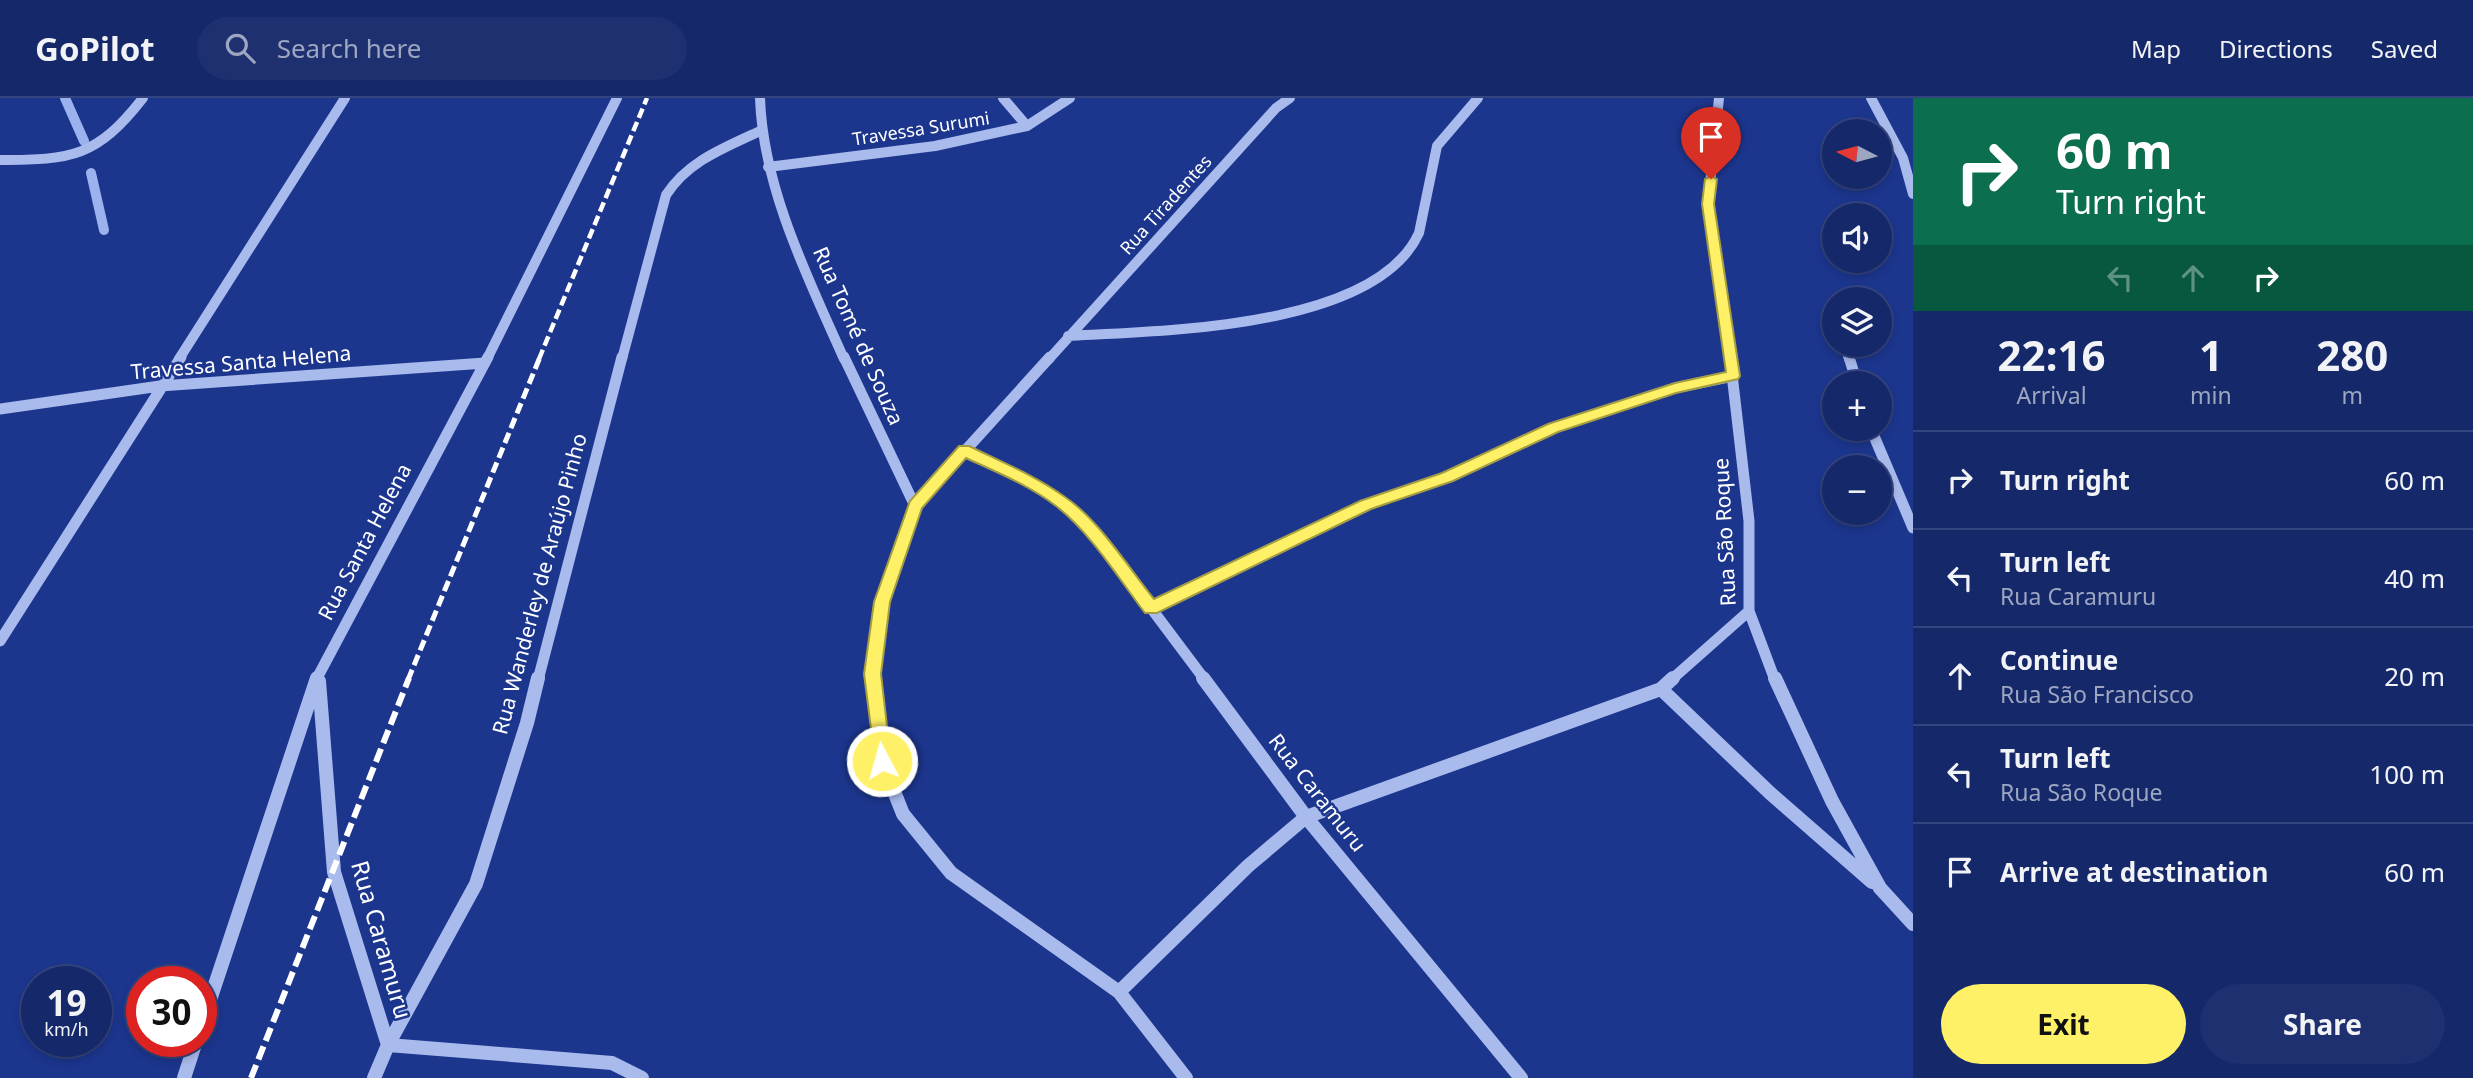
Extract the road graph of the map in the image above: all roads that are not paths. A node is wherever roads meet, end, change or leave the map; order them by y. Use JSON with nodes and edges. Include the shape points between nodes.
{"nodes":[{"id":1,"x":143,"y":98,"type":"edge"},
{"id":2,"x":345,"y":98,"type":"edge"},
{"id":3,"x":617,"y":98,"type":"edge"},
{"id":4,"x":760,"y":98,"type":"edge"},
{"id":5,"x":1003,"y":98,"type":"edge"},
{"id":6,"x":1070,"y":98,"type":"edge"},
{"id":7,"x":1290,"y":98,"type":"edge"},
{"id":8,"x":1478,"y":98,"type":"edge"},
{"id":9,"x":1720,"y":98,"type":"edge"},
{"id":10,"x":1871,"y":98,"type":"edge"},
{"id":11,"x":1027,"y":126,"type":"junction"},
{"id":12,"x":760,"y":131,"type":"junction"},
{"id":13,"x":0,"y":160,"type":"edge"},
{"id":14,"x":768,"y":167,"type":"junction"},
{"id":15,"x":1913,"y":194,"type":"edge"},
{"id":16,"x":1068,"y":336,"type":"junction"},
{"id":17,"x":485,"y":363,"type":"junction"},
{"id":18,"x":1733,"y":376,"type":"junction"},
{"id":19,"x":160,"y":386,"type":"junction"},
{"id":20,"x":0,"y":409,"type":"edge"},
{"id":21,"x":1876,"y":441,"type":"edge"},
{"id":22,"x":964,"y":450,"type":"junction"},
{"id":23,"x":915,"y":506,"type":"junction"},
{"id":24,"x":1913,"y":528,"type":"edge"},
{"id":25,"x":1151,"y":608,"type":"junction"},
{"id":26,"x":1749,"y":611,"type":"junction"},
{"id":27,"x":0,"y":641,"type":"edge"},
{"id":28,"x":318,"y":674,"type":"junction"},
{"id":29,"x":1661,"y":689,"type":"junction"},
{"id":30,"x":1306,"y":817,"type":"junction"},
{"id":31,"x":1880,"y":888,"type":"junction"},
{"id":32,"x":1913,"y":924,"type":"edge"},
{"id":33,"x":217,"y":979,"type":"edge"},
{"id":34,"x":1119,"y":992,"type":"junction"},
{"id":35,"x":388,"y":1045,"type":"junction"},
{"id":36,"x":191,"y":1057,"type":"edge"},
{"id":37,"x":184,"y":1078,"type":"edge"},
{"id":38,"x":374,"y":1078,"type":"edge"},
{"id":39,"x":642,"y":1078,"type":"edge"},
{"id":40,"x":1186,"y":1078,"type":"edge"},
{"id":41,"x":1521,"y":1078,"type":"edge"}],
"edges":[{"from":1,"to":13,"type":"street","via":[[112,136],[85,152]]},
{"from":2,"to":19,"type":"street"},
{"from":3,"to":17,"type":"street","name":"Rua Santa Helena"},
{"from":4,"to":12,"type":"street","name":"Rua Tomé de Souza"},
{"from":5,"to":11,"type":"street"},
{"from":6,"to":11,"type":"street","name":"Travessa Surumi"},
{"from":7,"to":16,"type":"street","name":"Rua Tiradentes"},
{"from":8,"to":16,"type":"street","via":[[1437,144],[1424,218],[1413,245],[1394,268],[1373,282],[1260,320]]},
{"from":9,"to":18,"type":"street","name":"Rua São Roque","via":[[1708,204]]},
{"from":10,"to":15,"type":"street","via":[[1903,158]]},
{"from":11,"to":14,"type":"street","name":"Travessa Surumi","via":[[935,146]]},
{"from":12,"to":14,"type":"street","name":"Rua Tomé de Souza"},
{"from":12,"to":35,"type":"street","name":"Rua Wanderley de Araújo Pinho","via":[[695,163],[673,181],[666,195],[527,723],[476,884]]},
{"from":14,"to":23,"type":"street","name":"Rua Tomé de Souza","via":[[811,287]]},
{"from":16,"to":22,"type":"street"},
{"from":17,"to":19,"type":"street","name":"Travessa Santa Helena"},
{"from":17,"to":28,"type":"street","name":"Rua Santa Helena"},
{"from":18,"to":25,"type":"street","via":[[1675,388],[1553,428],[1448,477],[1366,505]]},
{"from":18,"to":26,"type":"street","name":"Rua São Roque","via":[[1749,521]]},
{"from":19,"to":20,"type":"street","name":"Travessa Santa Helena"},
{"from":19,"to":27,"type":"street"},
{"from":21,"to":24,"type":"street"},
{"from":22,"to":23,"type":"street"},
{"from":22,"to":25,"type":"street","via":[[1062,502]]},
{"from":23,"to":34,"type":"street","via":[[882,602],[872,674],[882,761],[903,814],[951,873]]},
{"from":25,"to":30,"type":"street","name":"Rua Caramuru"},
{"from":26,"to":29,"type":"street"},
{"from":26,"to":31,"type":"street","name":"Rua São Roque","via":[[1780,693]]},
{"from":28,"to":33,"type":"street","name":"Rua Santa Helena"},
{"from":28,"to":35,"type":"street","name":"Rua Caramuru","via":[[334,872]]},
{"from":29,"to":30,"type":"street"},
{"from":29,"to":31,"type":"street","via":[[1769,793]]},
{"from":30,"to":34,"type":"street","via":[[1248,866]]},
{"from":30,"to":41,"type":"street","name":"Rua Caramuru"},
{"from":31,"to":32,"type":"street","name":"Rua São Roque"},
{"from":34,"to":40,"type":"street"},
{"from":35,"to":38,"type":"street","name":"Rua Wanderley de Araújo Pinho"},
{"from":35,"to":39,"type":"street","name":"Rua Caramuru","via":[[612,1063]]},
{"from":36,"to":37,"type":"street"}]}
